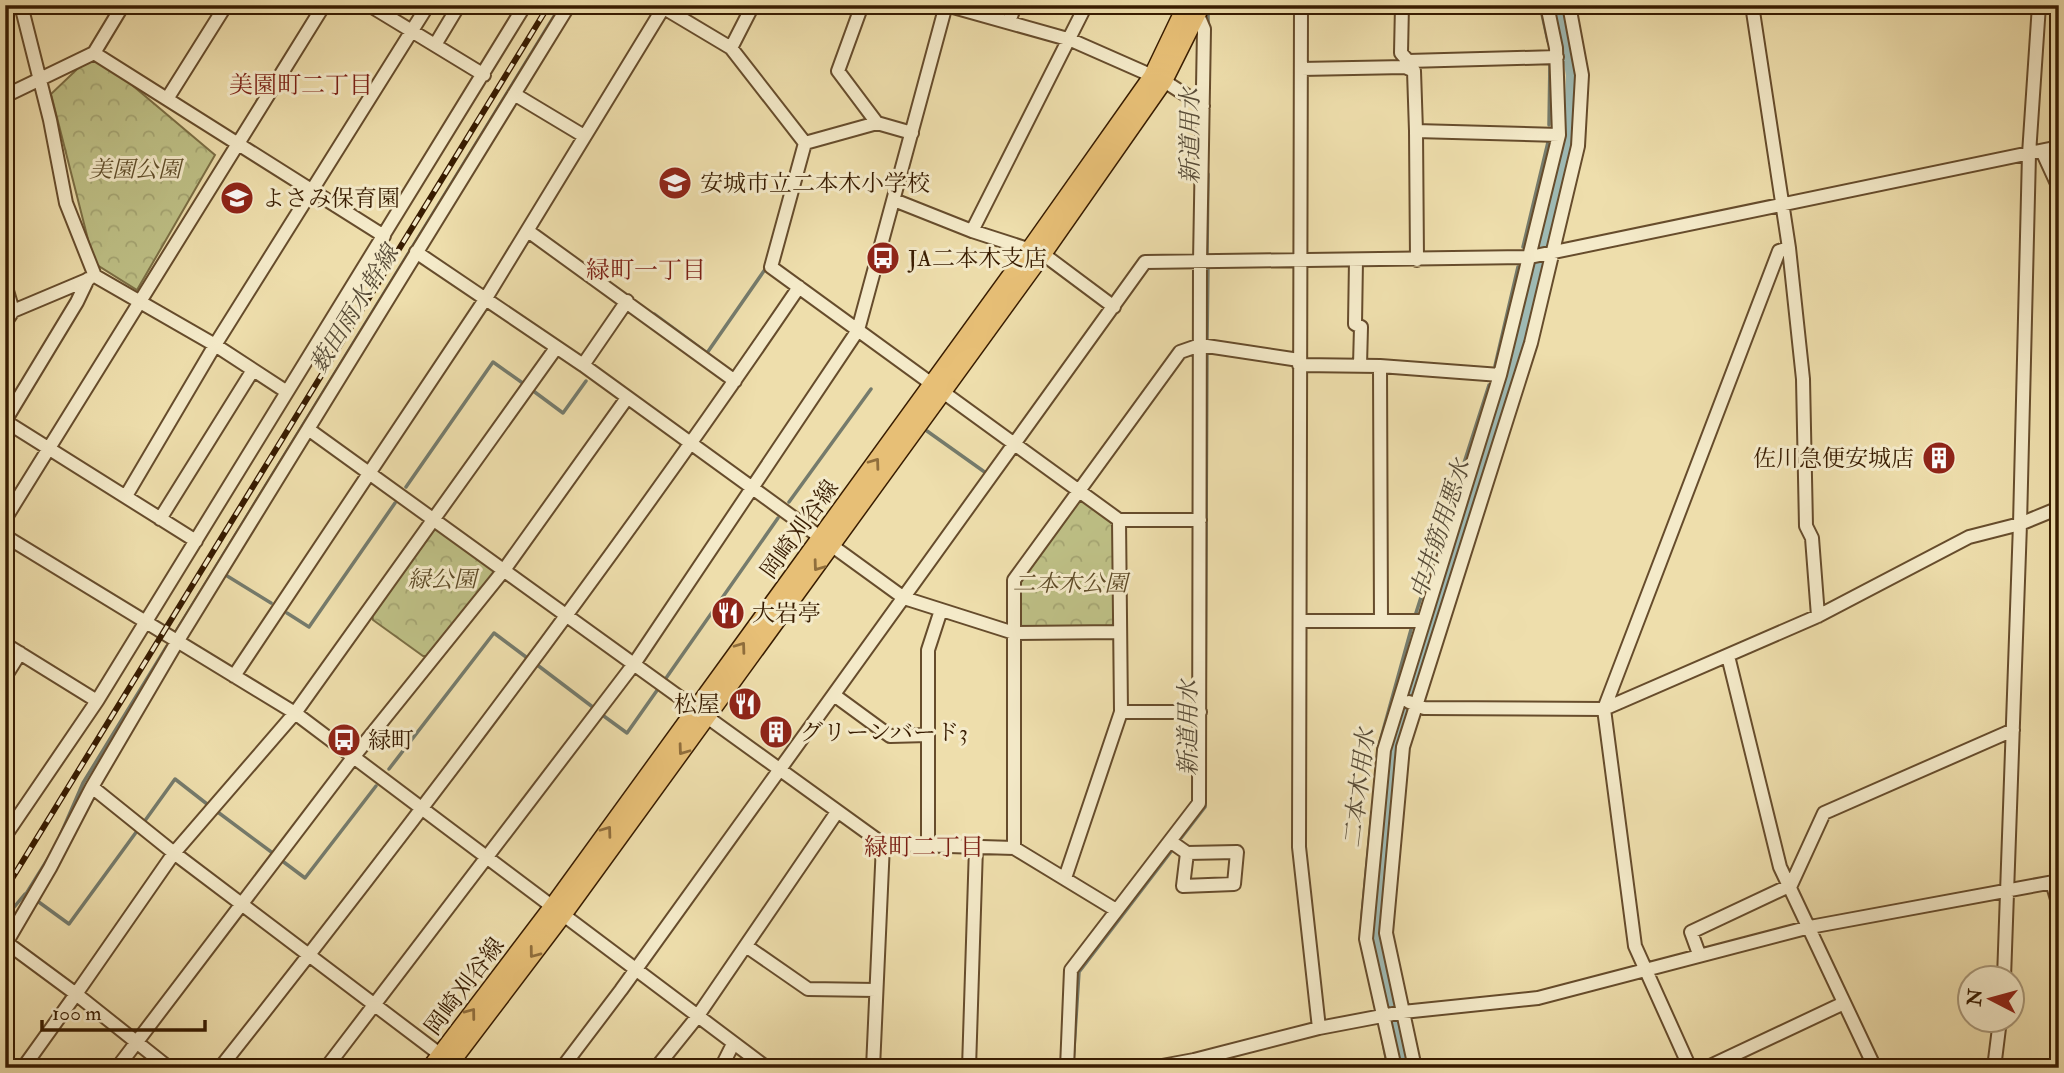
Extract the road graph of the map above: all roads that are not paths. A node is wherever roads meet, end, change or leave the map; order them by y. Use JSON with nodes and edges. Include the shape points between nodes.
{"nodes":[{"id":1,"x":21,"y":5,"type":"edge"},
{"id":2,"x":123,"y":5,"type":"edge"},
{"id":3,"x":226,"y":5,"type":"edge"},
{"id":4,"x":324,"y":5,"type":"edge"},
{"id":5,"x":369,"y":5,"type":"edge"},
{"id":6,"x":428,"y":5,"type":"edge"},
{"id":7,"x":459,"y":5,"type":"edge"},
{"id":8,"x":525,"y":5,"type":"edge"},
{"id":9,"x":569,"y":5,"type":"edge"},
{"id":10,"x":753,"y":5,"type":"edge"},
{"id":11,"x":862,"y":5,"type":"edge"},
{"id":12,"x":946,"y":5,"type":"edge"},
{"id":13,"x":1015,"y":5,"type":"edge"},
{"id":14,"x":1086,"y":5,"type":"edge"},
{"id":15,"x":1301,"y":5,"type":"edge"},
{"id":16,"x":1402,"y":5,"type":"edge"},
{"id":17,"x":1547,"y":5,"type":"edge"},
{"id":18,"x":1569,"y":5,"type":"edge"},
{"id":19,"x":1752,"y":5,"type":"edge"},
{"id":20,"x":2039,"y":5,"type":"edge"},
{"id":21,"x":663,"y":6,"type":"edge"},
{"id":22,"x":1195,"y":8,"type":"edge"},
{"id":23,"x":1009,"y":22,"type":"junction"},
{"id":24,"x":412,"y":31,"type":"junction"},
{"id":25,"x":1071,"y":40,"type":"junction"},
{"id":26,"x":435,"y":45,"type":"junction"},
{"id":27,"x":1577,"y":45,"type":"junction"},
{"id":28,"x":731,"y":48,"type":"junction"},
{"id":29,"x":1557,"y":52,"type":"junction"},
{"id":30,"x":94,"y":53,"type":"junction"},
{"id":31,"x":1406,"y":64,"type":"junction"},
{"id":32,"x":1301,"y":69,"type":"junction"},
{"id":33,"x":484,"y":75,"type":"junction"},
{"id":34,"x":1158,"y":79,"type":"junction"},
{"id":35,"x":40,"y":80,"type":"junction"},
{"id":36,"x":514,"y":94,"type":"junction"},
{"id":37,"x":5,"y":96,"type":"edge"},
{"id":38,"x":167,"y":100,"type":"junction"},
{"id":39,"x":1203,"y":106,"type":"junction"},
{"id":40,"x":877,"y":123,"type":"junction"},
{"id":41,"x":1416,"y":131,"type":"junction"},
{"id":42,"x":912,"y":132,"type":"junction"},
{"id":43,"x":1559,"y":135,"type":"junction"},
{"id":44,"x":584,"y":136,"type":"junction"},
{"id":45,"x":238,"y":144,"type":"junction"},
{"id":46,"x":805,"y":144,"type":"junction"},
{"id":47,"x":2059,"y":147,"type":"edge"},
{"id":48,"x":2035,"y":153,"type":"junction"},
{"id":49,"x":2059,"y":188,"type":"edge"},
{"id":50,"x":313,"y":191,"type":"junction"},
{"id":51,"x":894,"y":200,"type":"junction"},
{"id":52,"x":1782,"y":203,"type":"junction"},
{"id":53,"x":528,"y":231,"type":"junction"},
{"id":54,"x":972,"y":231,"type":"junction"},
{"id":55,"x":384,"y":236,"type":"junction"},
{"id":56,"x":1789,"y":248,"type":"junction"},
{"id":57,"x":416,"y":252,"type":"junction"},
{"id":58,"x":1036,"y":252,"type":"junction"},
{"id":59,"x":1553,"y":253,"type":"junction"},
{"id":60,"x":1530,"y":257,"type":"junction"},
{"id":61,"x":1300,"y":260,"type":"junction"},
{"id":62,"x":1356,"y":260,"type":"junction"},
{"id":63,"x":1417,"y":260,"type":"junction"},
{"id":64,"x":1200,"y":262,"type":"junction"},
{"id":65,"x":91,"y":278,"type":"junction"},
{"id":66,"x":5,"y":284,"type":"edge"},
{"id":67,"x":799,"y":287,"type":"junction"},
{"id":68,"x":486,"y":298,"type":"junction"},
{"id":69,"x":140,"y":301,"type":"junction"},
{"id":70,"x":627,"y":301,"type":"junction"},
{"id":71,"x":1114,"y":307,"type":"junction"},
{"id":72,"x":13,"y":311,"type":"junction"},
{"id":73,"x":5,"y":323,"type":"edge"},
{"id":74,"x":858,"y":330,"type":"junction"},
{"id":75,"x":215,"y":345,"type":"junction"},
{"id":76,"x":1200,"y":345,"type":"junction"},
{"id":77,"x":556,"y":348,"type":"junction"},
{"id":78,"x":1299,"y":362,"type":"junction"},
{"id":79,"x":583,"y":365,"type":"junction"},
{"id":80,"x":1360,"y":366,"type":"junction"},
{"id":81,"x":1380,"y":366,"type":"junction"},
{"id":82,"x":253,"y":370,"type":"junction"},
{"id":83,"x":1500,"y":375,"type":"junction"},
{"id":84,"x":735,"y":381,"type":"junction"},
{"id":85,"x":937,"y":388,"type":"junction"},
{"id":86,"x":287,"y":392,"type":"junction"},
{"id":87,"x":627,"y":398,"type":"junction"},
{"id":88,"x":5,"y":421,"type":"edge"},
{"id":89,"x":308,"y":429,"type":"junction"},
{"id":90,"x":691,"y":442,"type":"junction"},
{"id":91,"x":1015,"y":443,"type":"junction"},
{"id":92,"x":48,"y":448,"type":"junction"},
{"id":93,"x":369,"y":473,"type":"junction"},
{"id":94,"x":751,"y":487,"type":"junction"},
{"id":95,"x":1079,"y":489,"type":"junction"},
{"id":96,"x":125,"y":496,"type":"junction"},
{"id":97,"x":2059,"y":508,"type":"edge"},
{"id":98,"x":5,"y":519,"type":"edge"},
{"id":99,"x":160,"y":519,"type":"junction"},
{"id":100,"x":434,"y":520,"type":"junction"},
{"id":101,"x":1119,"y":520,"type":"junction"},
{"id":102,"x":1200,"y":520,"type":"junction"},
{"id":103,"x":2020,"y":524,"type":"junction"},
{"id":104,"x":5,"y":536,"type":"edge"},
{"id":105,"x":196,"y":541,"type":"junction"},
{"id":106,"x":828,"y":541,"type":"junction"},
{"id":107,"x":504,"y":570,"type":"junction"},
{"id":108,"x":904,"y":598,"type":"junction"},
{"id":109,"x":941,"y":610,"type":"junction"},
{"id":110,"x":567,"y":615,"type":"junction"},
{"id":111,"x":1818,"y":616,"type":"junction"},
{"id":112,"x":1300,"y":621,"type":"junction"},
{"id":113,"x":1381,"y":621,"type":"junction"},
{"id":114,"x":1423,"y":621,"type":"junction"},
{"id":115,"x":145,"y":624,"type":"junction"},
{"id":116,"x":1120,"y":632,"type":"junction"},
{"id":117,"x":1014,"y":633,"type":"junction"},
{"id":118,"x":177,"y":642,"type":"junction"},
{"id":119,"x":5,"y":644,"type":"edge"},
{"id":120,"x":20,"y":653,"type":"junction"},
{"id":121,"x":1728,"y":656,"type":"junction"},
{"id":122,"x":634,"y":664,"type":"junction"},
{"id":123,"x":234,"y":676,"type":"junction"},
{"id":124,"x":5,"y":677,"type":"edge"},
{"id":125,"x":834,"y":695,"type":"junction"},
{"id":126,"x":1399,"y":699,"type":"junction"},
{"id":127,"x":97,"y":701,"type":"junction"},
{"id":128,"x":1417,"y":705,"type":"junction"},
{"id":129,"x":1604,"y":709,"type":"junction"},
{"id":130,"x":1121,"y":712,"type":"junction"},
{"id":131,"x":1200,"y":712,"type":"junction"},
{"id":132,"x":295,"y":713,"type":"junction"},
{"id":133,"x":701,"y":715,"type":"junction"},
{"id":134,"x":2013,"y":730,"type":"junction"},
{"id":135,"x":928,"y":735,"type":"junction"},
{"id":136,"x":355,"y":755,"type":"junction"},
{"id":137,"x":779,"y":771,"type":"junction"},
{"id":138,"x":92,"y":787,"type":"junction"},
{"id":139,"x":423,"y":807,"type":"junction"},
{"id":140,"x":837,"y":812,"type":"junction"},
{"id":141,"x":5,"y":836,"type":"edge"},
{"id":142,"x":883,"y":844,"type":"junction"},
{"id":143,"x":1177,"y":846,"type":"junction"},
{"id":144,"x":928,"y":847,"type":"junction"},
{"id":145,"x":976,"y":848,"type":"junction"},
{"id":146,"x":1014,"y":848,"type":"junction"},
{"id":147,"x":174,"y":853,"type":"junction"},
{"id":148,"x":486,"y":857,"type":"junction"},
{"id":149,"x":1065,"y":878,"type":"junction"},
{"id":150,"x":2055,"y":881,"type":"edge"},
{"id":151,"x":1791,"y":885,"type":"junction"},
{"id":152,"x":2009,"y":890,"type":"junction"},
{"id":153,"x":243,"y":905,"type":"junction"},
{"id":154,"x":2059,"y":906,"type":"edge"},
{"id":155,"x":1116,"y":910,"type":"junction"},
{"id":156,"x":558,"y":911,"type":"junction"},
{"id":157,"x":1810,"y":927,"type":"junction"},
{"id":158,"x":6,"y":944,"type":"edge"},
{"id":159,"x":746,"y":946,"type":"junction"},
{"id":160,"x":1699,"y":954,"type":"junction"},
{"id":161,"x":309,"y":955,"type":"junction"},
{"id":162,"x":2005,"y":964,"type":"edge"},
{"id":163,"x":1644,"y":968,"type":"junction"},
{"id":164,"x":636,"y":970,"type":"junction"},
{"id":165,"x":876,"y":990,"type":"junction"},
{"id":166,"x":76,"y":994,"type":"junction"},
{"id":167,"x":1844,"y":1003,"type":"junction"},
{"id":168,"x":376,"y":1006,"type":"junction"},
{"id":169,"x":1394,"y":1014,"type":"junction"},
{"id":170,"x":697,"y":1017,"type":"junction"},
{"id":171,"x":1319,"y":1028,"type":"junction"},
{"id":172,"x":1998,"y":1034,"type":"edge"},
{"id":173,"x":137,"y":1042,"type":"junction"},
{"id":174,"x":733,"y":1044,"type":"junction"},
{"id":175,"x":445,"y":1064,"type":"edge"},
{"id":176,"x":1195,"y":1064,"type":"edge"},
{"id":177,"x":23,"y":1068,"type":"edge"},
{"id":178,"x":117,"y":1068,"type":"edge"},
{"id":179,"x":169,"y":1068,"type":"edge"},
{"id":180,"x":220,"y":1068,"type":"edge"},
{"id":181,"x":326,"y":1068,"type":"edge"},
{"id":182,"x":562,"y":1068,"type":"edge"},
{"id":183,"x":656,"y":1068,"type":"edge"},
{"id":184,"x":721,"y":1068,"type":"edge"},
{"id":185,"x":767,"y":1068,"type":"edge"},
{"id":186,"x":873,"y":1068,"type":"edge"},
{"id":187,"x":969,"y":1068,"type":"edge"},
{"id":188,"x":1067,"y":1068,"type":"edge"},
{"id":189,"x":1151,"y":1068,"type":"edge"},
{"id":190,"x":1395,"y":1068,"type":"edge"},
{"id":191,"x":1415,"y":1068,"type":"edge"},
{"id":192,"x":1690,"y":1068,"type":"edge"},
{"id":193,"x":1706,"y":1068,"type":"edge"},
{"id":194,"x":1875,"y":1068,"type":"edge"},
{"id":195,"x":1994,"y":1068,"type":"edge"}],
"edges":[{"from":1,"to":35,"type":"street"},
{"from":2,"to":30,"type":"street"},
{"from":3,"to":38,"type":"street"},
{"from":4,"to":45,"type":"street"},
{"from":5,"to":24,"type":"street"},
{"from":6,"to":24,"type":"street"},
{"from":7,"to":26,"type":"street"},
{"from":8,"to":33,"type":"street"},
{"from":9,"to":36,"type":"street"},
{"from":10,"to":28,"type":"street"},
{"from":11,"to":40,"type":"street","via":[[838,71]]},
{"from":12,"to":23,"type":"street"},
{"from":12,"to":42,"type":"street"},
{"from":13,"to":23,"type":"street"},
{"from":14,"to":25,"type":"street"},
{"from":15,"to":32,"type":"street"},
{"from":16,"to":31,"type":"street","via":[[1401,53]]},
{"from":17,"to":29,"type":"street"},
{"from":18,"to":27,"type":"street"},
{"from":19,"to":52,"type":"street"},
{"from":20,"to":48,"type":"street"},
{"from":21,"to":28,"type":"street"},
{"from":21,"to":44,"type":"street"},
{"from":22,"to":34,"type":"main road","name":"岡崎刈谷線"},
{"from":22,"to":39,"type":"street","via":[[1204,29]]},
{"from":23,"to":25,"type":"street"},
{"from":24,"to":26,"type":"street"},
{"from":24,"to":50,"type":"street"},
{"from":25,"to":34,"type":"street"},
{"from":25,"to":54,"type":"street"},
{"from":26,"to":33,"type":"street"},
{"from":27,"to":29,"type":"street"},
{"from":27,"to":59,"type":"street","via":[[1582,75],[1578,146]]},
{"from":28,"to":46,"type":"street"},
{"from":29,"to":31,"type":"street"},
{"from":29,"to":43,"type":"street"},
{"from":30,"to":35,"type":"street"},
{"from":30,"to":38,"type":"street"},
{"from":31,"to":32,"type":"street"},
{"from":31,"to":41,"type":"street","via":[[1414,71]]},
{"from":32,"to":61,"type":"street"},
{"from":33,"to":55,"type":"street"},
{"from":34,"to":39,"type":"street"},
{"from":34,"to":58,"type":"main road","name":"岡崎刈谷線"},
{"from":35,"to":37,"type":"street"},
{"from":35,"to":65,"type":"street","via":[[66,203]]},
{"from":36,"to":44,"type":"street"},
{"from":36,"to":57,"type":"street"},
{"from":38,"to":45,"type":"street"},
{"from":39,"to":64,"type":"street"},
{"from":40,"to":42,"type":"street"},
{"from":40,"to":46,"type":"street"},
{"from":41,"to":43,"type":"street"},
{"from":41,"to":63,"type":"street"},
{"from":42,"to":51,"type":"street"},
{"from":43,"to":60,"type":"street"},
{"from":44,"to":53,"type":"street"},
{"from":45,"to":50,"type":"street"},
{"from":45,"to":69,"type":"street"},
{"from":46,"to":67,"type":"street","via":[[771,267]]},
{"from":47,"to":48,"type":"street"},
{"from":48,"to":49,"type":"street"},
{"from":48,"to":52,"type":"street"},
{"from":48,"to":103,"type":"street"},
{"from":50,"to":55,"type":"street"},
{"from":50,"to":75,"type":"street"},
{"from":51,"to":54,"type":"street"},
{"from":51,"to":74,"type":"street"},
{"from":52,"to":56,"type":"street"},
{"from":52,"to":59,"type":"street"},
{"from":53,"to":68,"type":"street"},
{"from":53,"to":70,"type":"street"},
{"from":54,"to":58,"type":"street"},
{"from":55,"to":86,"type":"street"},
{"from":56,"to":111,"type":"street","via":[[1803,379],[1806,526],[1812,538]]},
{"from":56,"to":129,"type":"street","via":[[1779,251]]},
{"from":57,"to":68,"type":"street"},
{"from":57,"to":89,"type":"street"},
{"from":58,"to":71,"type":"street"},
{"from":58,"to":85,"type":"main road","name":"岡崎刈谷線"},
{"from":59,"to":60,"type":"street"},
{"from":59,"to":128,"type":"street","via":[[1531,343]]},
{"from":60,"to":63,"type":"street"},
{"from":60,"to":83,"type":"street"},
{"from":61,"to":62,"type":"street"},
{"from":61,"to":64,"type":"street"},
{"from":61,"to":78,"type":"street"},
{"from":62,"to":63,"type":"street"},
{"from":62,"to":80,"type":"street"},
{"from":64,"to":71,"type":"street","via":[[1145,262]]},
{"from":64,"to":76,"type":"street"},
{"from":65,"to":69,"type":"street"},
{"from":65,"to":72,"type":"street"},
{"from":65,"to":88,"type":"street"},
{"from":66,"to":72,"type":"street"},
{"from":67,"to":74,"type":"street"},
{"from":67,"to":84,"type":"street"},
{"from":68,"to":77,"type":"street"},
{"from":68,"to":93,"type":"street"},
{"from":69,"to":75,"type":"street"},
{"from":69,"to":92,"type":"street"},
{"from":70,"to":79,"type":"street"},
{"from":70,"to":84,"type":"street"},
{"from":71,"to":91,"type":"street"},
{"from":72,"to":73,"type":"street"},
{"from":74,"to":85,"type":"street"},
{"from":74,"to":94,"type":"street"},
{"from":75,"to":82,"type":"street"},
{"from":75,"to":96,"type":"street"},
{"from":76,"to":78,"type":"street"},
{"from":76,"to":95,"type":"street","via":[[1180,352]]},
{"from":76,"to":102,"type":"street"},
{"from":77,"to":79,"type":"street"},
{"from":77,"to":100,"type":"street"},
{"from":78,"to":80,"type":"street"},
{"from":78,"to":112,"type":"street"},
{"from":79,"to":87,"type":"street"},
{"from":80,"to":81,"type":"street"},
{"from":81,"to":83,"type":"street"},
{"from":81,"to":113,"type":"street"},
{"from":82,"to":86,"type":"street"},
{"from":82,"to":99,"type":"street"},
{"from":83,"to":114,"type":"street"},
{"from":84,"to":90,"type":"street"},
{"from":85,"to":91,"type":"street"},
{"from":85,"to":106,"type":"main road","name":"岡崎刈谷線"},
{"from":86,"to":105,"type":"street"},
{"from":87,"to":90,"type":"street"},
{"from":87,"to":107,"type":"street"},
{"from":88,"to":92,"type":"street"},
{"from":89,"to":93,"type":"street"},
{"from":89,"to":118,"type":"street"},
{"from":90,"to":94,"type":"street"},
{"from":90,"to":110,"type":"street"},
{"from":91,"to":95,"type":"street"},
{"from":91,"to":108,"type":"street"},
{"from":92,"to":96,"type":"street"},
{"from":92,"to":98,"type":"street"},
{"from":93,"to":100,"type":"street"},
{"from":93,"to":123,"type":"street"},
{"from":94,"to":106,"type":"street"},
{"from":94,"to":122,"type":"street"},
{"from":95,"to":101,"type":"street"},
{"from":95,"to":117,"type":"street","via":[[1014,580]]},
{"from":96,"to":99,"type":"street"},
{"from":97,"to":103,"type":"street"},
{"from":99,"to":105,"type":"street"},
{"from":100,"to":107,"type":"street"},
{"from":100,"to":132,"type":"street"},
{"from":101,"to":102,"type":"street"},
{"from":101,"to":116,"type":"street"},
{"from":102,"to":131,"type":"street"},
{"from":103,"to":111,"type":"street","via":[[1969,537]]},
{"from":103,"to":134,"type":"street"},
{"from":104,"to":115,"type":"street"},
{"from":105,"to":115,"type":"street"},
{"from":106,"to":108,"type":"street"},
{"from":106,"to":133,"type":"main road","name":"岡崎刈谷線"},
{"from":107,"to":110,"type":"street"},
{"from":107,"to":136,"type":"street"},
{"from":108,"to":109,"type":"street"},
{"from":108,"to":125,"type":"street"},
{"from":109,"to":117,"type":"street"},
{"from":109,"to":135,"type":"street","via":[[928,650]]},
{"from":110,"to":122,"type":"street"},
{"from":110,"to":139,"type":"street"},
{"from":111,"to":121,"type":"street"},
{"from":112,"to":113,"type":"street"},
{"from":112,"to":171,"type":"street","via":[[1299,847]]},
{"from":113,"to":114,"type":"street"},
{"from":114,"to":126,"type":"street"},
{"from":115,"to":118,"type":"street"},
{"from":115,"to":127,"type":"street"},
{"from":116,"to":117,"type":"street"},
{"from":116,"to":130,"type":"street"},
{"from":117,"to":146,"type":"street"},
{"from":118,"to":123,"type":"street"},
{"from":118,"to":138,"type":"street"},
{"from":119,"to":120,"type":"street"},
{"from":120,"to":124,"type":"street"},
{"from":120,"to":127,"type":"street"},
{"from":121,"to":129,"type":"street"},
{"from":121,"to":151,"type":"street","via":[[1780,867]]},
{"from":122,"to":133,"type":"street"},
{"from":122,"to":148,"type":"street"},
{"from":123,"to":132,"type":"street"},
{"from":125,"to":135,"type":"street","via":[[890,736]]},
{"from":125,"to":137,"type":"street"},
{"from":126,"to":128,"type":"street"},
{"from":126,"to":169,"type":"street","via":[[1384,750],[1366,923],[1366,939]]},
{"from":127,"to":141,"type":"street"},
{"from":128,"to":129,"type":"street"},
{"from":128,"to":169,"type":"street","via":[[1404,747],[1385,933]]},
{"from":129,"to":163,"type":"street","via":[[1636,946]]},
{"from":130,"to":131,"type":"street"},
{"from":130,"to":149,"type":"street"},
{"from":131,"to":143,"type":"street","via":[[1199,803]]},
{"from":132,"to":136,"type":"street"},
{"from":132,"to":147,"type":"street"},
{"from":133,"to":137,"type":"street"},
{"from":133,"to":156,"type":"main road","name":"岡崎刈谷線"},
{"from":134,"to":151,"type":"street","via":[[1824,813]]},
{"from":134,"to":152,"type":"street"},
{"from":135,"to":144,"type":"street"},
{"from":136,"to":139,"type":"street"},
{"from":136,"to":153,"type":"street"},
{"from":137,"to":140,"type":"street"},
{"from":137,"to":164,"type":"street"},
{"from":138,"to":147,"type":"street"},
{"from":138,"to":158,"type":"street"},
{"from":139,"to":148,"type":"street"},
{"from":139,"to":161,"type":"street"},
{"from":140,"to":142,"type":"street"},
{"from":140,"to":159,"type":"street"},
{"from":142,"to":144,"type":"street"},
{"from":142,"to":165,"type":"street"},
{"from":143,"to":143,"type":"street","via":[[1183,886],[1234,884],[1237,852]]},
{"from":143,"to":155,"type":"street"},
{"from":144,"to":145,"type":"street"},
{"from":145,"to":146,"type":"street"},
{"from":145,"to":187,"type":"street"},
{"from":146,"to":149,"type":"street"},
{"from":147,"to":153,"type":"street"},
{"from":147,"to":166,"type":"street"},
{"from":148,"to":156,"type":"street"},
{"from":148,"to":168,"type":"street"},
{"from":149,"to":155,"type":"street"},
{"from":150,"to":152,"type":"street"},
{"from":150,"to":154,"type":"street"},
{"from":151,"to":157,"type":"street"},
{"from":151,"to":160,"type":"street","via":[[1691,933]]},
{"from":152,"to":157,"type":"street"},
{"from":152,"to":162,"type":"street"},
{"from":153,"to":161,"type":"street"},
{"from":153,"to":173,"type":"street"},
{"from":155,"to":188,"type":"street","via":[[1071,970]]},
{"from":156,"to":164,"type":"street"},
{"from":156,"to":175,"type":"main road","name":"岡崎刈谷線"},
{"from":157,"to":160,"type":"street"},
{"from":157,"to":167,"type":"street"},
{"from":158,"to":166,"type":"street"},
{"from":159,"to":165,"type":"street","via":[[808,989]]},
{"from":159,"to":170,"type":"street"},
{"from":160,"to":163,"type":"street"},
{"from":161,"to":168,"type":"street"},
{"from":161,"to":180,"type":"street"},
{"from":163,"to":169,"type":"street","via":[[1538,998]]},
{"from":163,"to":192,"type":"street"},
{"from":164,"to":170,"type":"street"},
{"from":164,"to":182,"type":"street"},
{"from":165,"to":186,"type":"street"},
{"from":166,"to":173,"type":"street"},
{"from":166,"to":177,"type":"street"},
{"from":167,"to":193,"type":"street"},
{"from":167,"to":194,"type":"street"},
{"from":168,"to":175,"type":"street"},
{"from":168,"to":181,"type":"street"},
{"from":169,"to":171,"type":"street"},
{"from":169,"to":190,"type":"street"},
{"from":169,"to":191,"type":"street"},
{"from":170,"to":174,"type":"street"},
{"from":170,"to":183,"type":"street"},
{"from":171,"to":176,"type":"street"},
{"from":172,"to":195,"type":"street"},
{"from":173,"to":178,"type":"street"},
{"from":173,"to":179,"type":"street"},
{"from":174,"to":184,"type":"street"},
{"from":174,"to":185,"type":"street"},
{"from":176,"to":189,"type":"street"}]}
